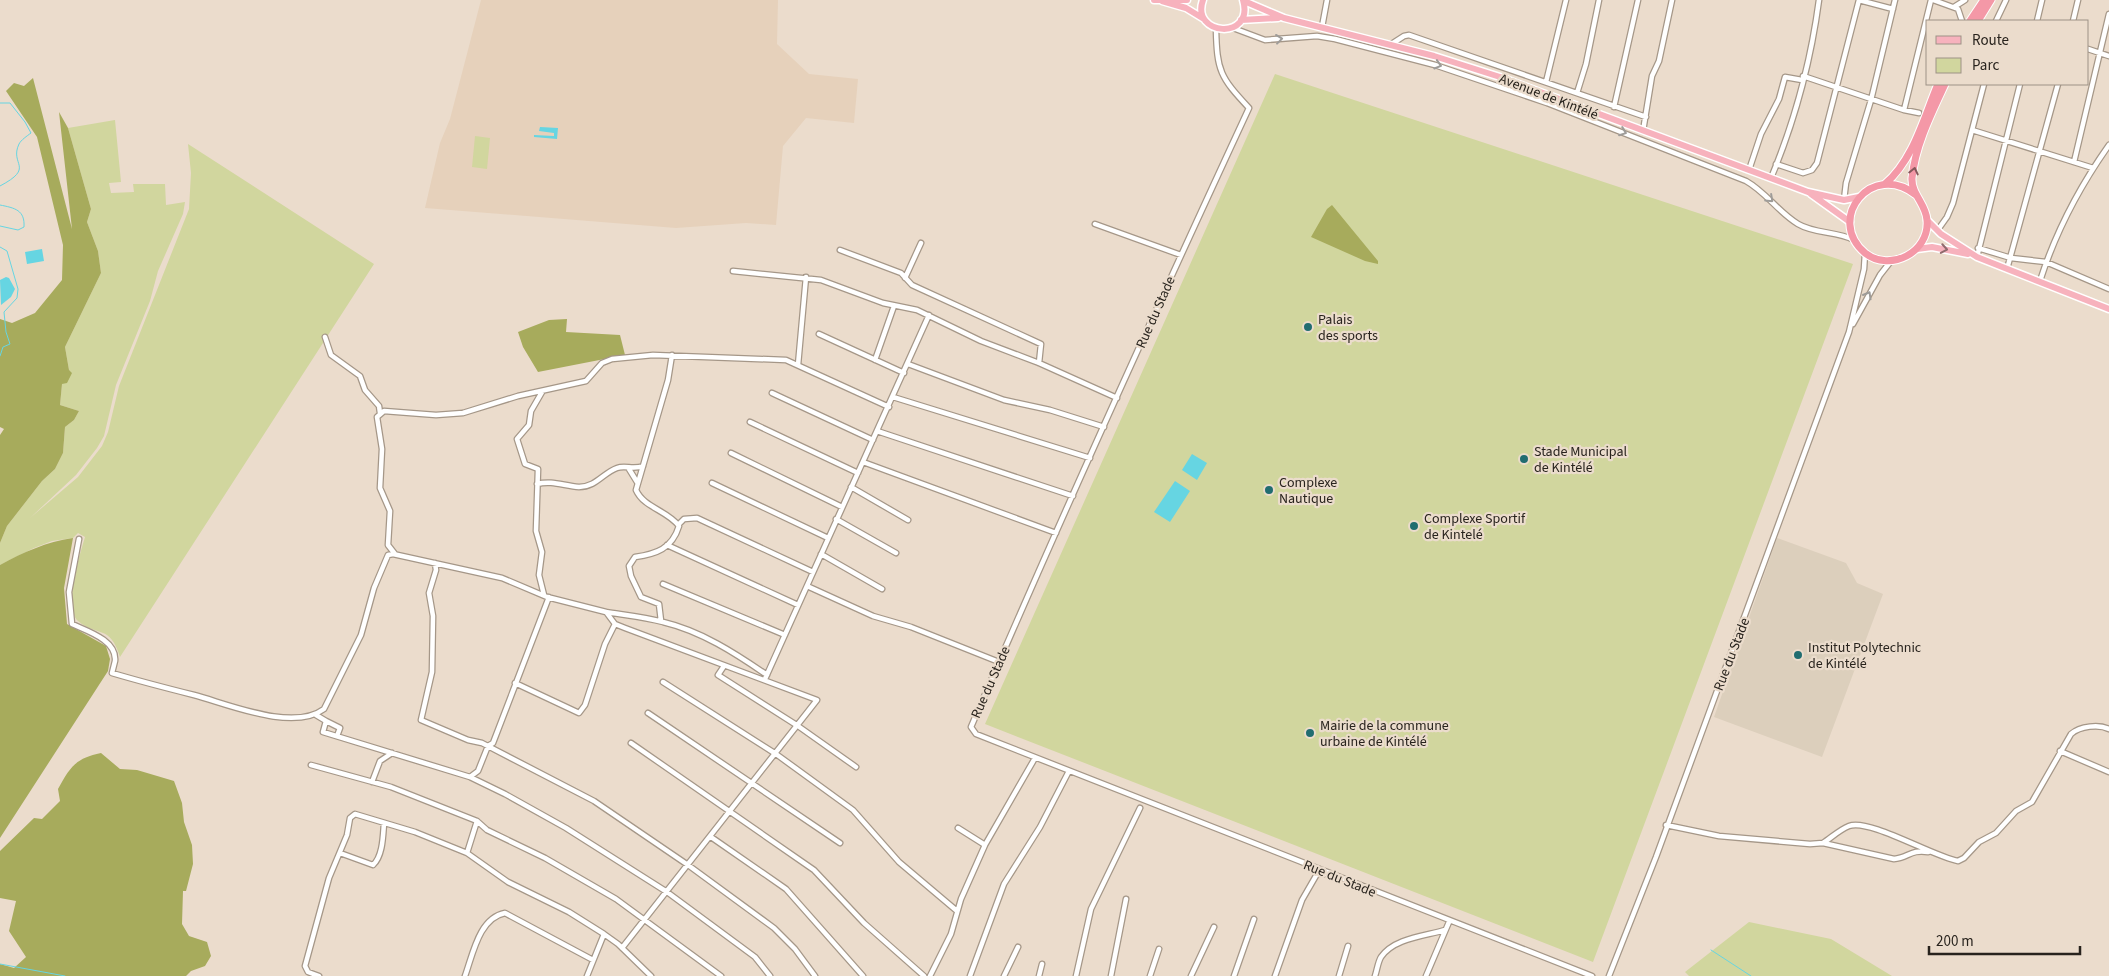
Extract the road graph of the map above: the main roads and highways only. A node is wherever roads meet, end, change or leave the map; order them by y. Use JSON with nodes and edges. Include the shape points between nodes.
{"nodes":[{"id":1,"x":1154,"y":0,"type":"edge"},
{"id":2,"x":1162,"y":0,"type":"edge"},
{"id":3,"x":1187,"y":0,"type":"edge"},
{"id":4,"x":1203,"y":0,"type":"edge"},
{"id":5,"x":1243,"y":0,"type":"edge"},
{"id":6,"x":1991,"y":0,"type":"edge"},
{"id":7,"x":1982,"y":1,"type":"edge"},
{"id":8,"x":1204,"y":18,"type":"junction"},
{"id":9,"x":1284,"y":18,"type":"junction"},
{"id":10,"x":1241,"y":20,"type":"junction"},
{"id":11,"x":1971,"y":20,"type":"edge"},
{"id":12,"x":1979,"y":20,"type":"edge"},
{"id":13,"x":1938,"y":85,"type":"edge"},
{"id":14,"x":1945,"y":85,"type":"edge"},
{"id":15,"x":1886,"y":184,"type":"junction"},
{"id":16,"x":1808,"y":192,"type":"junction"},
{"id":17,"x":1916,"y":195,"type":"junction"},
{"id":18,"x":1859,"y":197,"type":"junction"},
{"id":19,"x":1927,"y":220,"type":"junction"},
{"id":20,"x":1850,"y":222,"type":"junction"},
{"id":21,"x":1917,"y":249,"type":"junction"},
{"id":22,"x":1974,"y":256,"type":"junction"},
{"id":23,"x":2109,"y":309,"type":"edge"}],
"edges":[{"from":1,"to":2,"type":"main road"},
{"from":2,"to":3,"type":"main road"},
{"from":2,"to":8,"type":"main road"},
{"from":4,"to":8,"type":"main road","via":[[1201,12]]},
{"from":5,"to":9,"type":"main road","name":"Avenue de Kintélé"},
{"from":5,"to":10,"type":"main road","name":"Avenue de Kintélé"},
{"from":6,"to":12,"type":"highway"},
{"from":7,"to":11,"type":"highway"},
{"from":8,"to":10,"type":"main road","via":[[1216,29],[1224,30],[1233,28]]},
{"from":9,"to":10,"type":"main road","name":"Avenue de Kintélé"},
{"from":9,"to":16,"type":"main road","name":"Avenue de Kintélé","via":[[1390,44],[1500,77]]},
{"from":13,"to":15,"type":"highway","via":[[1914,144]]},
{"from":17,"to":14,"type":"highway","one_way":true,"via":[[1912,178]]},
{"from":15,"to":17,"type":"highway","via":[[1902,186]]},
{"from":15,"to":18,"type":"highway","via":[[1876,186]]},
{"from":16,"to":18,"type":"main road","name":"Avenue de Kintélé","via":[[1844,200]]},
{"from":16,"to":20,"type":"main road","name":"Avenue de Kintélé"},
{"from":17,"to":19,"type":"highway"},
{"from":18,"to":20,"type":"highway"},
{"from":19,"to":21,"type":"highway","via":[[1926,231]]},
{"from":19,"to":22,"type":"main road"},
{"from":20,"to":21,"type":"highway","via":[[1854,240],[1872,257],[1890,261]]},
{"from":21,"to":22,"type":"main road","one_way":true,"via":[[1932,247]]},
{"from":22,"to":23,"type":"main road"}]}
